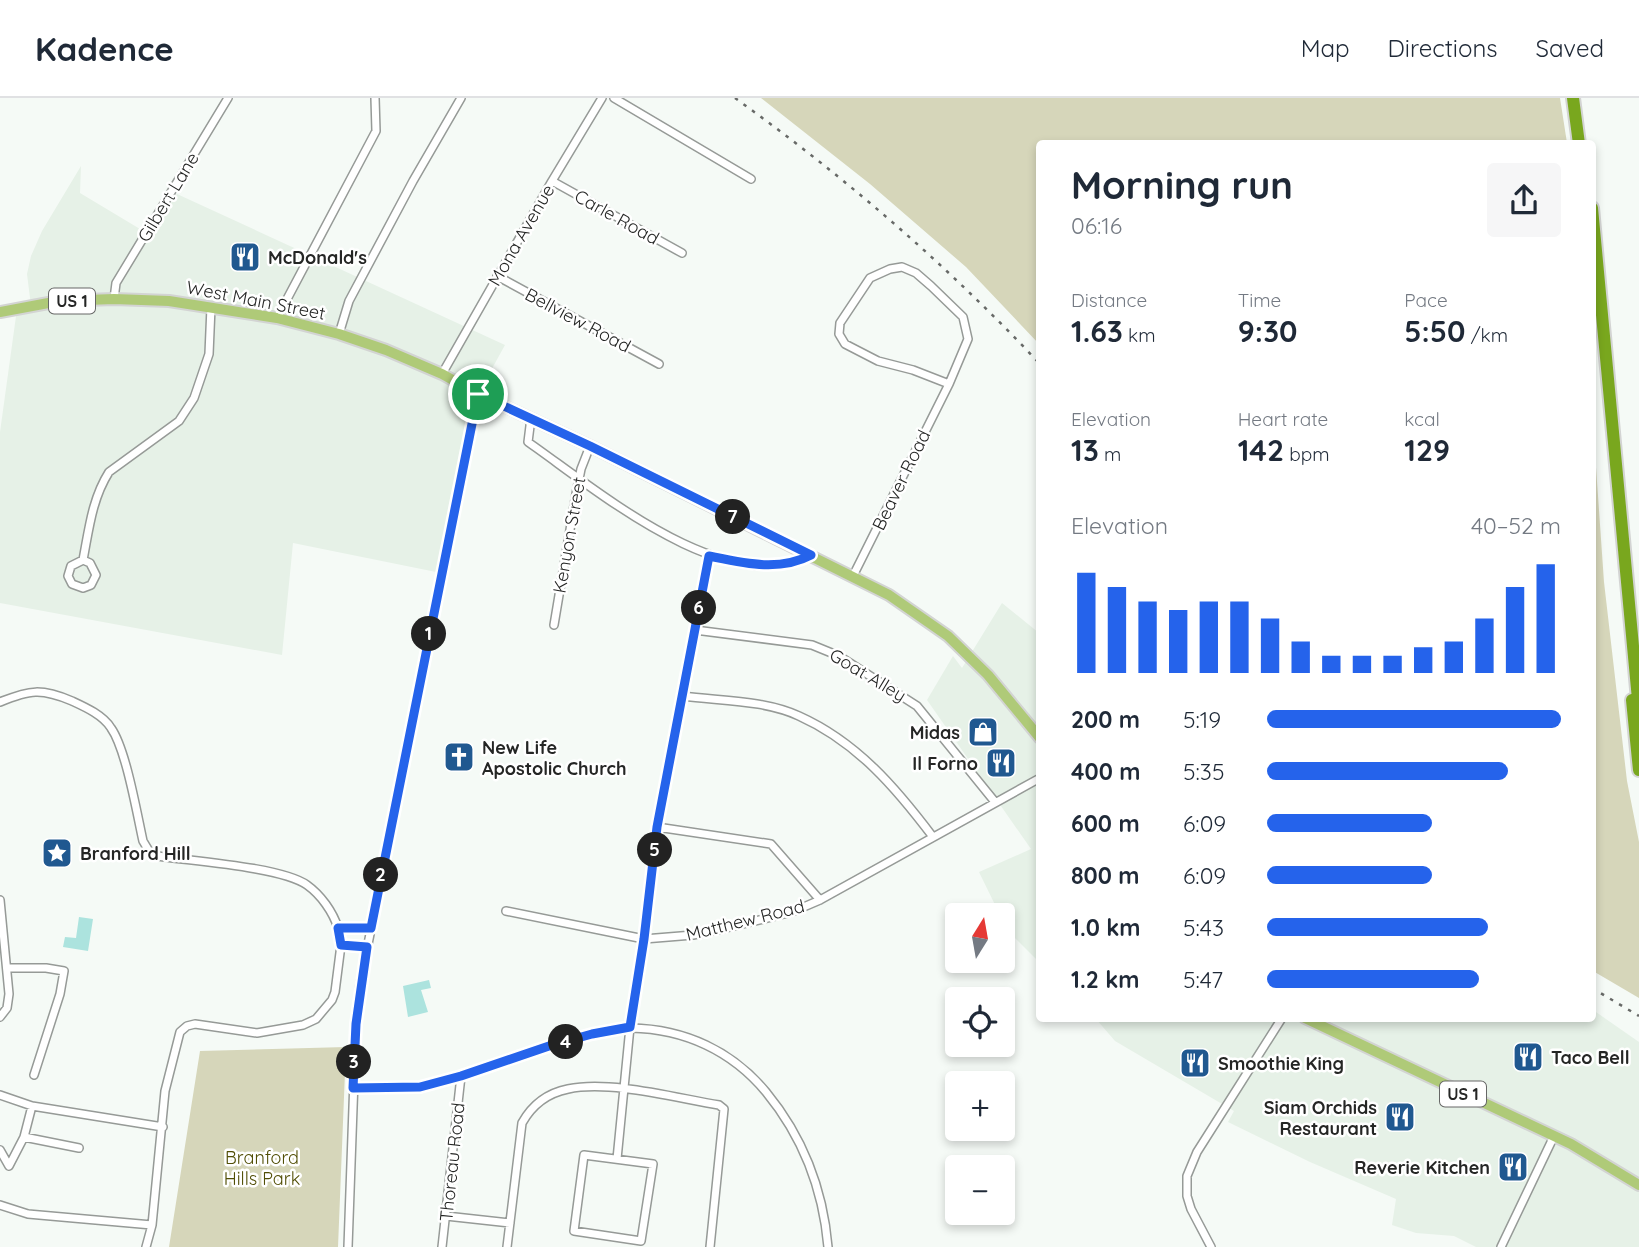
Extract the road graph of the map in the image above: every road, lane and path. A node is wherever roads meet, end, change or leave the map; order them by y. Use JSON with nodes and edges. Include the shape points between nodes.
{"nodes":[{"id":1,"x":229,"y":98,"type":"edge"},
{"id":2,"x":375,"y":98,"type":"edge"},
{"id":3,"x":461,"y":98,"type":"edge"},
{"id":4,"x":602,"y":98,"type":"edge"},
{"id":5,"x":614,"y":98,"type":"edge"},
{"id":6,"x":1573,"y":98,"type":"edge"},
{"id":7,"x":1581,"y":98,"type":"edge"},
{"id":8,"x":1578,"y":140,"type":"edge"},
{"id":9,"x":1586,"y":140,"type":"edge"},
{"id":10,"x":751,"y":179,"type":"dead end"},
{"id":11,"x":552,"y":181,"type":"junction"},
{"id":12,"x":1596,"y":251,"type":"edge"},
{"id":13,"x":682,"y":253,"type":"dead end"},
{"id":14,"x":497,"y":276,"type":"junction"},
{"id":15,"x":114,"y":299,"type":"junction"},
{"id":16,"x":211,"y":307,"type":"junction"},
{"id":17,"x":0,"y":312,"type":"edge"},
{"id":18,"x":277,"y":318,"type":"junction"},
{"id":19,"x":1596,"y":324,"type":"edge"},
{"id":20,"x":339,"y":334,"type":"junction"},
{"id":21,"x":659,"y":364,"type":"dead end"},
{"id":22,"x":442,"y":374,"type":"junction"},
{"id":23,"x":949,"y":384,"type":"junction"},
{"id":24,"x":478,"y":394,"type":"junction"},
{"id":25,"x":531,"y":418,"type":"junction"},
{"id":26,"x":590,"y":446,"type":"junction"},
{"id":27,"x":579,"y":478,"type":"junction"},
{"id":28,"x":811,"y":555,"type":"junction"},
{"id":29,"x":709,"y":556,"type":"junction"},
{"id":30,"x":83,"y":560,"type":"junction"},
{"id":31,"x":853,"y":576,"type":"junction"},
{"id":32,"x":554,"y":625,"type":"dead end"},
{"id":33,"x":695,"y":630,"type":"junction"},
{"id":34,"x":683,"y":696,"type":"junction"},
{"id":35,"x":0,"y":702,"type":"edge"},
{"id":36,"x":1639,"y":710,"type":"edge"},
{"id":37,"x":1036,"y":733,"type":"edge"},
{"id":38,"x":1639,"y":770,"type":"edge"},
{"id":39,"x":1036,"y":780,"type":"edge"},
{"id":40,"x":995,"y":802,"type":"junction"},
{"id":41,"x":657,"y":827,"type":"junction"},
{"id":42,"x":933,"y":837,"type":"junction"},
{"id":43,"x":0,"y":900,"type":"edge"},
{"id":44,"x":820,"y":900,"type":"junction"},
{"id":45,"x":506,"y":911,"type":"dead end"},
{"id":46,"x":338,"y":928,"type":"junction"},
{"id":47,"x":371,"y":928,"type":"junction"},
{"id":48,"x":644,"y":939,"type":"junction"},
{"id":49,"x":341,"y":945,"type":"junction"},
{"id":50,"x":367,"y":947,"type":"junction"},
{"id":51,"x":7,"y":968,"type":"junction"},
{"id":52,"x":0,"y":1017,"type":"edge"},
{"id":53,"x":1279,"y":1022,"type":"edge"},
{"id":54,"x":1313,"y":1022,"type":"edge"},
{"id":55,"x":630,"y":1027,"type":"junction"},
{"id":56,"x":34,"y":1075,"type":"dead end"},
{"id":57,"x":461,"y":1076,"type":"junction"},
{"id":58,"x":353,"y":1088,"type":"junction"},
{"id":59,"x":625,"y":1090,"type":"junction"},
{"id":60,"x":0,"y":1095,"type":"edge"},
{"id":61,"x":32,"y":1106,"type":"junction"},
{"id":62,"x":163,"y":1127,"type":"junction"},
{"id":63,"x":1554,"y":1136,"type":"junction"},
{"id":64,"x":24,"y":1137,"type":"junction"},
{"id":65,"x":79,"y":1149,"type":"dead end"},
{"id":66,"x":0,"y":1150,"type":"edge"},
{"id":67,"x":617,"y":1159,"type":"junction"},
{"id":68,"x":1639,"y":1185,"type":"edge"},
{"id":69,"x":0,"y":1205,"type":"edge"},
{"id":70,"x":446,"y":1216,"type":"junction"},
{"id":71,"x":510,"y":1223,"type":"junction"},
{"id":72,"x":152,"y":1225,"type":"junction"},
{"id":73,"x":146,"y":1247,"type":"edge"},
{"id":74,"x":348,"y":1247,"type":"edge"},
{"id":75,"x":442,"y":1247,"type":"edge"},
{"id":76,"x":507,"y":1247,"type":"edge"},
{"id":77,"x":710,"y":1247,"type":"edge"},
{"id":78,"x":828,"y":1247,"type":"edge"},
{"id":79,"x":1211,"y":1247,"type":"edge"},
{"id":80,"x":1501,"y":1247,"type":"edge"}],
"edges":[{"from":1,"to":15,"type":"street","name":"Gilbert Lane","via":[[116,283]]},
{"from":2,"to":18,"type":"street","via":[[376,131]]},
{"from":3,"to":20,"type":"street","via":[[349,301]]},
{"from":4,"to":11,"type":"street","name":"Mona Avenue"},
{"from":5,"to":10,"type":"street"},
{"from":6,"to":8,"type":"highway"},
{"from":7,"to":9,"type":"highway"},
{"from":11,"to":13,"type":"street","name":"Carle Road"},
{"from":11,"to":14,"type":"street","name":"Mona Avenue"},
{"from":12,"to":36,"type":"highway"},
{"from":14,"to":21,"type":"street","name":"Bellview Road"},
{"from":14,"to":22,"type":"street","name":"Mona Avenue"},
{"from":15,"to":16,"type":"main road","name":"West Main Street","number":"US 1"},
{"from":15,"to":17,"type":"main road","name":"West Main Street","number":"US 1","via":[[59,301]]},
{"from":16,"to":18,"type":"main road","name":"West Main Street","number":"US 1"},
{"from":16,"to":30,"type":"street","via":[[209,354],[194,398],[179,421],[110,472],[93,507]]},
{"from":18,"to":20,"type":"main road","name":"West Main Street","number":"US 1"},
{"from":19,"to":38,"type":"highway"},
{"from":20,"to":22,"type":"main road","name":"West Main Street","number":"US 1"},
{"from":22,"to":24,"type":"main road","name":"West Main Street","number":"US 1"},
{"from":23,"to":23,"type":"street","name":"Beaver Road","via":[[878,361],[845,344],[839,334],[840,323],[870,278],[902,267],[916,273],[963,317],[968,339]]},
{"from":23,"to":31,"type":"street","name":"Beaver Road"},
{"from":24,"to":25,"type":"main road","name":"West Main Street","number":"US 1"},
{"from":24,"to":47,"type":"street"},
{"from":25,"to":26,"type":"main road","name":"West Main Street","number":"US 1"},
{"from":25,"to":27,"type":"street","via":[[528,442]]},
{"from":26,"to":27,"type":"street","name":"Kenyon Street"},
{"from":26,"to":28,"type":"main road","name":"West Main Street","number":"US 1"},
{"from":27,"to":29,"type":"street","via":[[656,530]]},
{"from":27,"to":32,"type":"street","name":"Kenyon Street"},
{"from":28,"to":29,"type":"street","via":[[794,564],[753,565]]},
{"from":28,"to":31,"type":"main road","name":"West Main Street","number":"US 1"},
{"from":29,"to":33,"type":"street"},
{"from":30,"to":30,"type":"street","via":[[96,575],[91,585],[83,588],[72,584],[68,576],[71,566]]},
{"from":31,"to":37,"type":"main road","name":"West Main Street","number":"US 1","via":[[903,603],[948,636]]},
{"from":33,"to":34,"type":"street"},
{"from":33,"to":40,"type":"street","name":"Goat Alley","via":[[812,645],[839,656],[916,706]]},
{"from":34,"to":41,"type":"street"},
{"from":34,"to":42,"type":"street","via":[[799,715],[876,768]]},
{"from":35,"to":46,"type":"street","via":[[23,693],[52,692],[99,716],[116,736],[149,851],[293,878],[322,900]]},
{"from":39,"to":40,"type":"street","name":"Matthew Road"},
{"from":40,"to":42,"type":"street","name":"Matthew Road"},
{"from":41,"to":44,"type":"street","via":[[771,844]]},
{"from":41,"to":48,"type":"street"},
{"from":42,"to":44,"type":"street","name":"Matthew Road"},
{"from":43,"to":51,"type":"street"},
{"from":44,"to":48,"type":"street","name":"Matthew Road","via":[[792,912],[722,929]]},
{"from":45,"to":48,"type":"street","name":"Matthew Road"},
{"from":46,"to":47,"type":"street"},
{"from":46,"to":49,"type":"street"},
{"from":47,"to":50,"type":"street"},
{"from":48,"to":55,"type":"street"},
{"from":49,"to":50,"type":"street"},
{"from":49,"to":62,"type":"street","via":[[332,1000],[316,1019],[257,1033],[195,1024],[180,1032],[165,1091]]},
{"from":50,"to":58,"type":"street"},
{"from":51,"to":52,"type":"street","via":[[8,1002]]},
{"from":51,"to":56,"type":"street","via":[[64,971]]},
{"from":53,"to":79,"type":"street","via":[[1197,1152],[1187,1176],[1191,1209]]},
{"from":54,"to":63,"type":"main road","number":"US 1"},
{"from":55,"to":57,"type":"street","via":[[549,1046]]},
{"from":55,"to":59,"type":"street"},
{"from":55,"to":78,"type":"street","via":[[689,1037],[712,1047],[753,1077],[786,1120],[814,1174]]},
{"from":57,"to":58,"type":"street","via":[[420,1087]]},
{"from":57,"to":70,"type":"street","name":"Thoreau Road"},
{"from":58,"to":74,"type":"street"},
{"from":59,"to":67,"type":"street"},
{"from":59,"to":71,"type":"street","via":[[567,1089],[530,1109],[522,1123]]},
{"from":59,"to":77,"type":"street","via":[[724,1109]]},
{"from":60,"to":61,"type":"street"},
{"from":61,"to":62,"type":"street"},
{"from":61,"to":64,"type":"street"},
{"from":62,"to":72,"type":"street"},
{"from":63,"to":68,"type":"main road","number":"US 1"},
{"from":63,"to":80,"type":"street"},
{"from":64,"to":65,"type":"street"},
{"from":64,"to":66,"type":"street","via":[[9,1166]]},
{"from":67,"to":67,"type":"street","via":[[653,1164],[641,1241],[574,1231],[584,1155]]},
{"from":69,"to":72,"type":"street","via":[[28,1214]]},
{"from":70,"to":71,"type":"street"},
{"from":70,"to":75,"type":"street","name":"Thoreau Road"},
{"from":71,"to":76,"type":"street"},
{"from":72,"to":73,"type":"street"}]}
